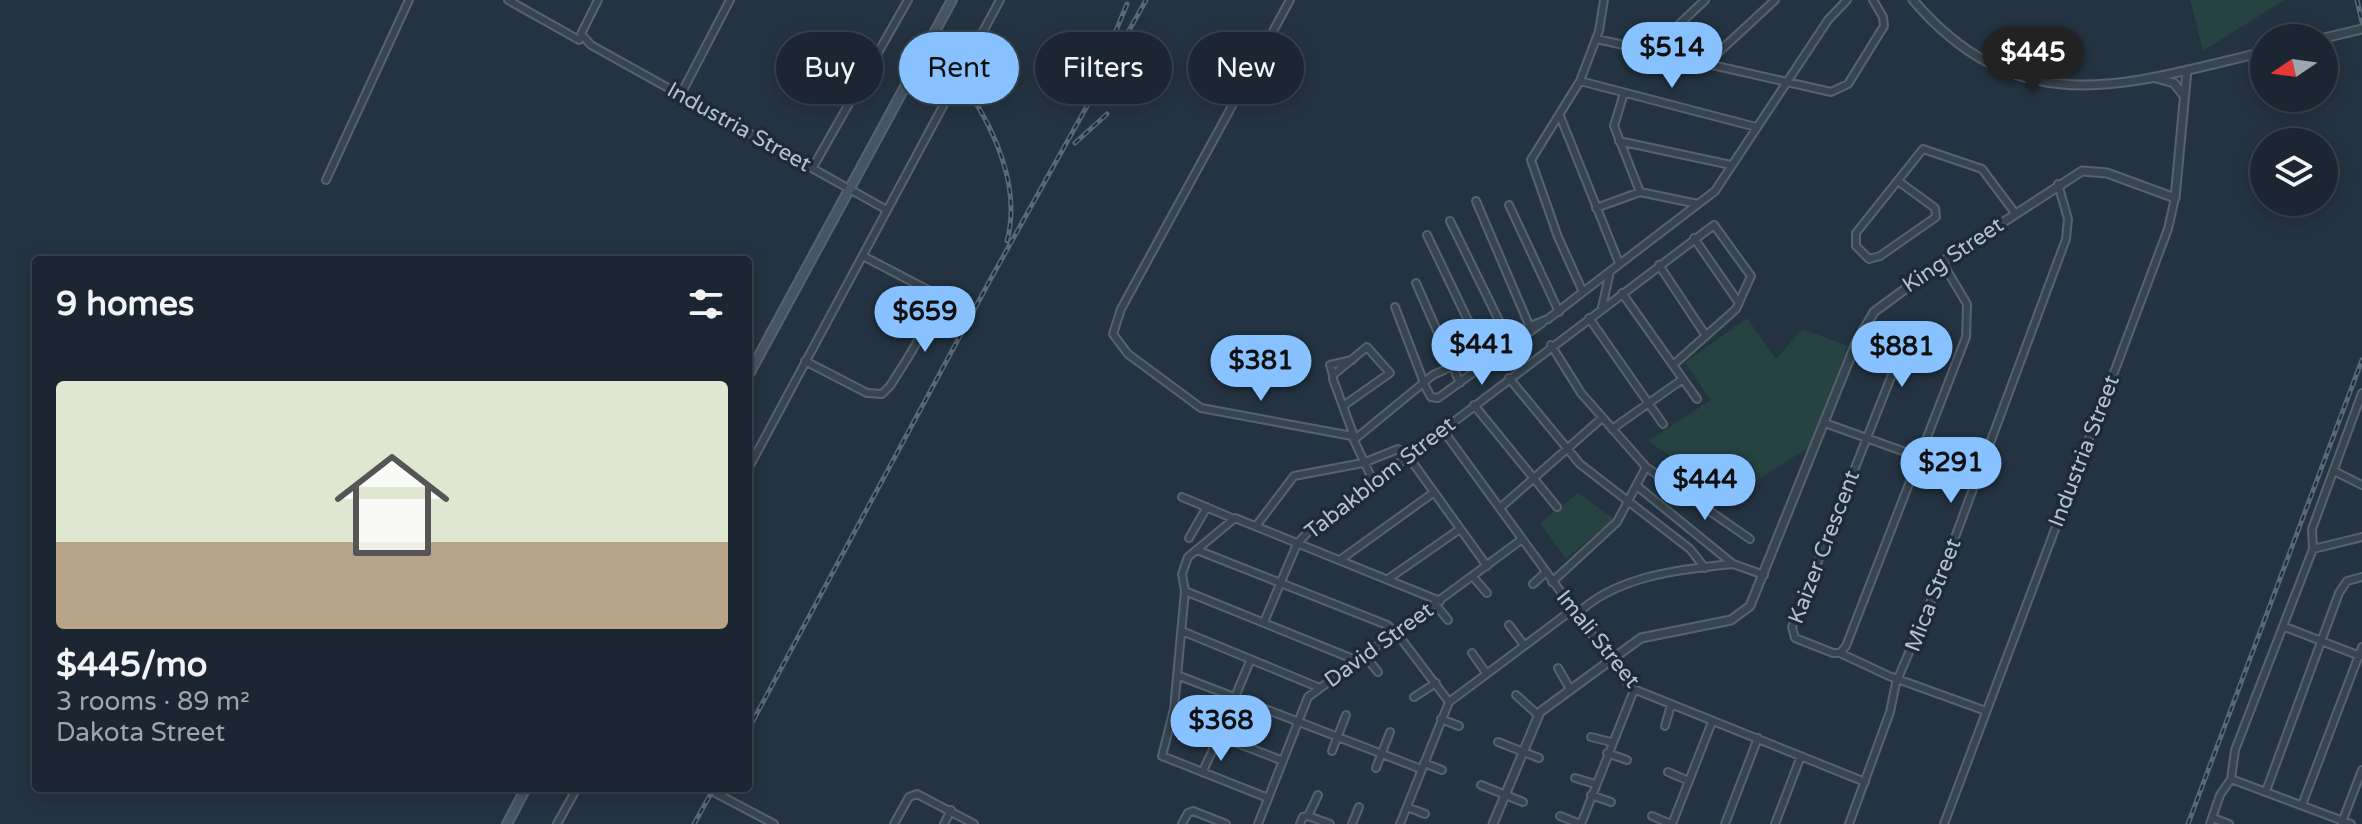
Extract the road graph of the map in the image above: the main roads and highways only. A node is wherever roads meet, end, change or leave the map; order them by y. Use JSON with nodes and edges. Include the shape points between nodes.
{"nodes":[{"id":1,"x":952,"y":0,"type":"edge"},
{"id":2,"x":752,"y":369,"type":"edge"},
{"id":3,"x":524,"y":792,"type":"edge"},
{"id":4,"x":507,"y":824,"type":"edge"}],
"edges":[{"from":1,"to":2,"type":"main road"},
{"from":3,"to":4,"type":"main road"}]}
